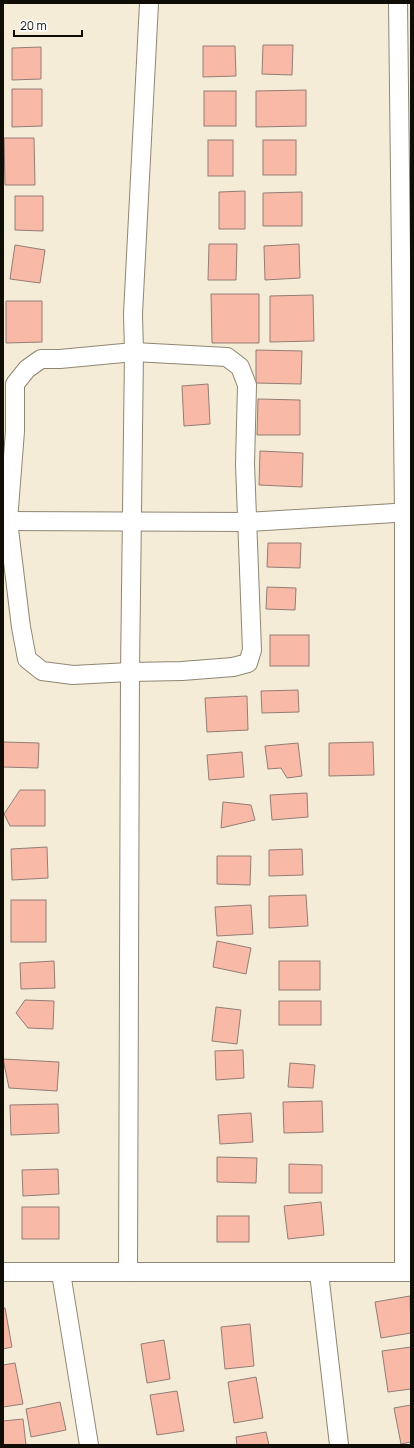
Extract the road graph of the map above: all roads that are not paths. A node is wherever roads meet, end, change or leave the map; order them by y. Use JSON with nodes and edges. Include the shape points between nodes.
{"nodes":[{"id":1,"x":150,"y":3,"type":"edge"},
{"id":2,"x":398,"y":3,"type":"edge"},
{"id":3,"x":134,"y":352,"type":"junction"},
{"id":4,"x":407,"y":512,"type":"edge"},
{"id":5,"x":5,"y":521,"type":"edge"},
{"id":6,"x":132,"y":521,"type":"junction"},
{"id":7,"x":248,"y":522,"type":"junction"},
{"id":8,"x":130,"y":672,"type":"junction"},
{"id":9,"x":3,"y":1272,"type":"edge"},
{"id":10,"x":128,"y":1272,"type":"junction"},
{"id":11,"x":407,"y":1272,"type":"edge"},
{"id":12,"x":61,"y":1273,"type":"junction"},
{"id":13,"x":319,"y":1273,"type":"junction"},
{"id":14,"x":89,"y":1445,"type":"edge"},
{"id":15,"x":339,"y":1445,"type":"edge"}],
"edges":[{"from":1,"to":3,"type":"street","via":[[133,314]]},
{"from":2,"to":4,"type":"street"},
{"from":3,"to":5,"type":"street","via":[[40,359],[27,369],[15,384],[15,431]]},
{"from":3,"to":6,"type":"street"},
{"from":3,"to":7,"type":"street","via":[[227,357],[240,367],[247,385]]},
{"from":4,"to":7,"type":"street"},
{"from":4,"to":11,"type":"street"},
{"from":5,"to":6,"type":"street"},
{"from":5,"to":8,"type":"street","via":[[27,659],[42,671],[73,675]]},
{"from":6,"to":7,"type":"street"},
{"from":6,"to":8,"type":"street"},
{"from":7,"to":8,"type":"street","via":[[252,650],[248,662],[234,667]]},
{"from":8,"to":10,"type":"street"},
{"from":9,"to":12,"type":"street"},
{"from":10,"to":12,"type":"street"},
{"from":10,"to":13,"type":"street"},
{"from":11,"to":13,"type":"street"},
{"from":12,"to":14,"type":"street"},
{"from":13,"to":15,"type":"street"}]}
